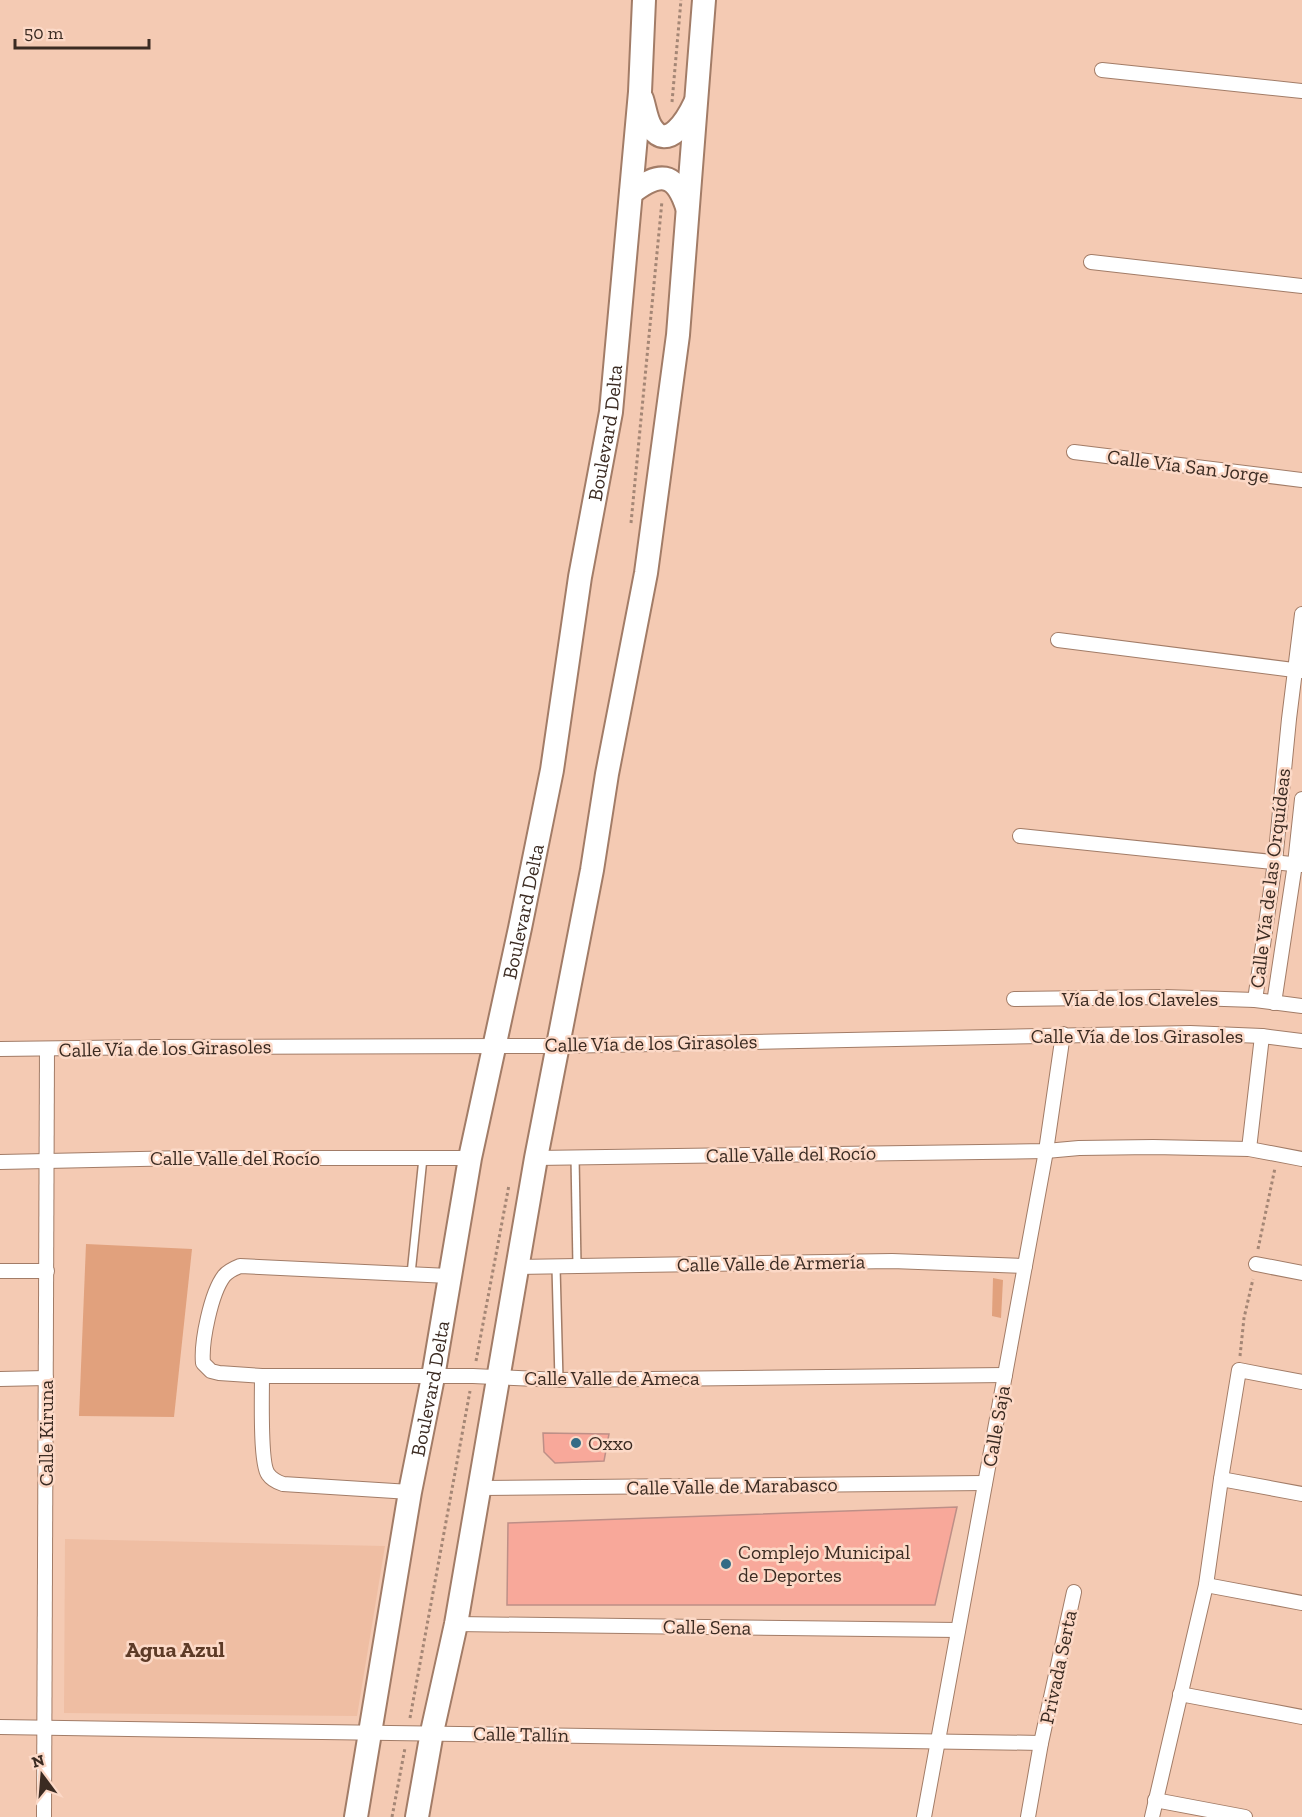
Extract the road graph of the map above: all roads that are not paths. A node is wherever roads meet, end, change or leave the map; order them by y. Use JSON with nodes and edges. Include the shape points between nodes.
{"nodes":[{"id":1,"x":644,"y":0,"type":"edge"},
{"id":2,"x":704,"y":0,"type":"edge"},
{"id":3,"x":1102,"y":70,"type":"dead end"},
{"id":4,"x":1302,"y":91,"type":"edge"},
{"id":5,"x":640,"y":92,"type":"junction"},
{"id":6,"x":697,"y":101,"type":"junction"},
{"id":7,"x":631,"y":193,"type":"junction"},
{"id":8,"x":688,"y":208,"type":"junction"},
{"id":9,"x":1091,"y":262,"type":"dead end"},
{"id":10,"x":1302,"y":286,"type":"edge"},
{"id":11,"x":1074,"y":452,"type":"dead end"},
{"id":12,"x":1302,"y":480,"type":"edge"},
{"id":13,"x":1302,"y":614,"type":"edge"},
{"id":14,"x":1058,"y":640,"type":"dead end"},
{"id":15,"x":1298,"y":671,"type":"edge"},
{"id":16,"x":1302,"y":799,"type":"edge"},
{"id":17,"x":1020,"y":836,"type":"dead end"},
{"id":18,"x":1275,"y":862,"type":"junction"},
{"id":19,"x":1298,"y":865,"type":"edge"},
{"id":20,"x":1014,"y":999,"type":"dead end"},
{"id":21,"x":1255,"y":1000,"type":"junction"},
{"id":22,"x":1274,"y":1003,"type":"junction"},
{"id":23,"x":1302,"y":1006,"type":"edge"},
{"id":24,"x":1063,"y":1034,"type":"junction"},
{"id":25,"x":1262,"y":1036,"type":"junction"},
{"id":26,"x":1302,"y":1041,"type":"edge"},
{"id":27,"x":495,"y":1046,"type":"junction"},
{"id":28,"x":558,"y":1046,"type":"junction"},
{"id":29,"x":0,"y":1049,"type":"edge"},
{"id":30,"x":47,"y":1049,"type":"junction"},
{"id":31,"x":1249,"y":1149,"type":"junction"},
{"id":32,"x":1046,"y":1151,"type":"junction"},
{"id":33,"x":575,"y":1157,"type":"junction"},
{"id":34,"x":423,"y":1158,"type":"junction"},
{"id":35,"x":470,"y":1158,"type":"junction"},
{"id":36,"x":536,"y":1158,"type":"junction"},
{"id":37,"x":1302,"y":1159,"type":"edge"},
{"id":38,"x":0,"y":1162,"type":"edge"},
{"id":39,"x":47,"y":1162,"type":"junction"},
{"id":40,"x":1256,"y":1264,"type":"dead end"},
{"id":41,"x":578,"y":1266,"type":"junction"},
{"id":42,"x":1025,"y":1266,"type":"junction"},
{"id":43,"x":516,"y":1267,"type":"junction"},
{"id":44,"x":556,"y":1267,"type":"junction"},
{"id":45,"x":0,"y":1271,"type":"edge"},
{"id":46,"x":47,"y":1271,"type":"junction"},
{"id":47,"x":1302,"y":1273,"type":"edge"},
{"id":48,"x":411,"y":1274,"type":"junction"},
{"id":49,"x":449,"y":1276,"type":"junction"},
{"id":50,"x":1005,"y":1375,"type":"junction"},
{"id":51,"x":262,"y":1376,"type":"junction"},
{"id":52,"x":433,"y":1377,"type":"junction"},
{"id":53,"x":498,"y":1377,"type":"junction"},
{"id":54,"x":46,"y":1378,"type":"junction"},
{"id":55,"x":0,"y":1379,"type":"edge"},
{"id":56,"x":559,"y":1380,"type":"junction"},
{"id":57,"x":1302,"y":1382,"type":"edge"},
{"id":58,"x":1221,"y":1479,"type":"junction"},
{"id":59,"x":985,"y":1484,"type":"junction"},
{"id":60,"x":480,"y":1488,"type":"junction"},
{"id":61,"x":410,"y":1492,"type":"junction"},
{"id":62,"x":1302,"y":1494,"type":"edge"},
{"id":63,"x":1206,"y":1585,"type":"junction"},
{"id":64,"x":1074,"y":1592,"type":"dead end"},
{"id":65,"x":1302,"y":1603,"type":"edge"},
{"id":66,"x":456,"y":1624,"type":"junction"},
{"id":67,"x":958,"y":1630,"type":"junction"},
{"id":68,"x":1180,"y":1694,"type":"junction"},
{"id":69,"x":1302,"y":1717,"type":"edge"},
{"id":70,"x":45,"y":1726,"type":"junction"},
{"id":71,"x":0,"y":1727,"type":"edge"},
{"id":72,"x":370,"y":1732,"type":"junction"},
{"id":73,"x":432,"y":1732,"type":"junction"},
{"id":74,"x":938,"y":1740,"type":"junction"},
{"id":75,"x":1041,"y":1743,"type":"junction"},
{"id":76,"x":1155,"y":1800,"type":"junction"},
{"id":77,"x":44,"y":1817,"type":"edge"},
{"id":78,"x":357,"y":1817,"type":"edge"},
{"id":79,"x":417,"y":1817,"type":"edge"},
{"id":80,"x":924,"y":1817,"type":"edge"},
{"id":81,"x":1028,"y":1817,"type":"edge"},
{"id":82,"x":1152,"y":1817,"type":"edge"},
{"id":83,"x":1245,"y":1817,"type":"edge"}],
"edges":[{"from":1,"to":5,"type":"main road","name":"Boulevard Delta"},
{"from":2,"to":6,"type":"main road"},
{"from":3,"to":4,"type":"street"},
{"from":5,"to":6,"type":"main road","via":[[651,127],[662,136],[680,128]]},
{"from":5,"to":7,"type":"main road","name":"Boulevard Delta"},
{"from":6,"to":8,"type":"main road"},
{"from":7,"to":8,"type":"main road","via":[[644,183],[664,178],[675,182]]},
{"from":7,"to":27,"type":"main road","name":"Boulevard Delta","via":[[611,412],[580,577],[552,770]]},
{"from":8,"to":28,"type":"main road","via":[[678,335],[646,573]]},
{"from":9,"to":10,"type":"street"},
{"from":11,"to":12,"type":"street","name":"Calle Vía San Jorge"},
{"from":13,"to":15,"type":"street","name":"Calle Vía de las Orquídeas"},
{"from":14,"to":15,"type":"street"},
{"from":15,"to":18,"type":"street","name":"Calle Vía de las Orquídeas"},
{"from":16,"to":19,"type":"street","name":"Calle Vía de las Orquídeas"},
{"from":17,"to":18,"type":"street"},
{"from":18,"to":19,"type":"street"},
{"from":18,"to":21,"type":"street","name":"Calle Vía de las Orquídeas"},
{"from":19,"to":22,"type":"street","name":"Calle Vía de las Orquídeas"},
{"from":20,"to":21,"type":"street","name":"Vía de los Claveles"},
{"from":21,"to":22,"type":"street","name":"Vía de los Claveles"},
{"from":22,"to":23,"type":"street","name":"Vía de los Claveles"},
{"from":24,"to":25,"type":"street","name":"Calle Vía de los Girasoles"},
{"from":24,"to":28,"type":"street","name":"Calle Vía de los Girasoles"},
{"from":24,"to":32,"type":"street","name":"Calle Saja"},
{"from":25,"to":26,"type":"street","name":"Calle Vía de los Girasoles"},
{"from":25,"to":31,"type":"street"},
{"from":27,"to":28,"type":"street","name":"Calle Vía de los Girasoles"},
{"from":27,"to":30,"type":"street","name":"Calle Vía de los Girasoles"},
{"from":27,"to":35,"type":"main road","name":"Boulevard Delta"},
{"from":28,"to":36,"type":"main road"},
{"from":29,"to":30,"type":"street","name":"Calle Vía de los Girasoles"},
{"from":30,"to":39,"type":"street","name":"Calle Kiruna"},
{"from":31,"to":32,"type":"street","name":"Calle Valle del Rocío"},
{"from":31,"to":37,"type":"street","name":"Calle Valle del Rocío"},
{"from":32,"to":33,"type":"street","name":"Calle Valle del Rocío"},
{"from":32,"to":42,"type":"street","name":"Calle Saja"},
{"from":33,"to":36,"type":"street","name":"Calle Valle del Rocío"},
{"from":33,"to":41,"type":"lane"},
{"from":34,"to":35,"type":"street","name":"Calle Valle del Rocío"},
{"from":34,"to":39,"type":"street","name":"Calle Valle del Rocío"},
{"from":34,"to":48,"type":"lane"},
{"from":35,"to":49,"type":"main road","name":"Boulevard Delta"},
{"from":36,"to":43,"type":"main road"},
{"from":38,"to":39,"type":"street","name":"Calle Valle del Rocío"},
{"from":39,"to":46,"type":"street","name":"Calle Kiruna"},
{"from":40,"to":47,"type":"street"},
{"from":41,"to":42,"type":"street","name":"Calle Valle de Armería","via":[[892,1261]]},
{"from":41,"to":44,"type":"street","name":"Calle Valle de Armería"},
{"from":42,"to":50,"type":"street","name":"Calle Saja"},
{"from":43,"to":44,"type":"street","name":"Calle Valle de Armería"},
{"from":43,"to":53,"type":"main road"},
{"from":44,"to":56,"type":"lane"},
{"from":45,"to":46,"type":"street"},
{"from":46,"to":54,"type":"street","name":"Calle Kiruna"},
{"from":48,"to":49,"type":"street"},
{"from":48,"to":51,"type":"street","name":"Calle Valle de Ameca","via":[[249,1265],[225,1275],[208,1318],[203,1363],[219,1373]]},
{"from":49,"to":52,"type":"main road","name":"Boulevard Delta"},
{"from":50,"to":56,"type":"street","name":"Calle Valle de Ameca"},
{"from":50,"to":59,"type":"street","name":"Calle Saja"},
{"from":51,"to":52,"type":"street","name":"Calle Valle de Ameca"},
{"from":51,"to":61,"type":"street","via":[[262,1457],[268,1476],[300,1485]]},
{"from":52,"to":53,"type":"street","name":"Calle Valle de Ameca"},
{"from":52,"to":61,"type":"main road","name":"Boulevard Delta"},
{"from":53,"to":56,"type":"street","name":"Calle Valle de Ameca"},
{"from":53,"to":60,"type":"main road"},
{"from":54,"to":55,"type":"street"},
{"from":54,"to":70,"type":"street","name":"Calle Kiruna"},
{"from":57,"to":58,"type":"street","via":[[1239,1370]]},
{"from":58,"to":62,"type":"street"},
{"from":58,"to":63,"type":"street"},
{"from":59,"to":60,"type":"street","name":"Calle Valle de Marabasco"},
{"from":59,"to":67,"type":"street","name":"Calle Saja"},
{"from":60,"to":66,"type":"main road"},
{"from":61,"to":72,"type":"main road","name":"Boulevard Delta"},
{"from":63,"to":65,"type":"street"},
{"from":63,"to":68,"type":"street"},
{"from":64,"to":75,"type":"street","name":"Privada Serta"},
{"from":66,"to":67,"type":"street","name":"Calle Sena"},
{"from":66,"to":73,"type":"main road"},
{"from":67,"to":74,"type":"street","name":"Calle Saja"},
{"from":68,"to":69,"type":"street"},
{"from":68,"to":76,"type":"street"},
{"from":70,"to":71,"type":"street","name":"Calle Tallín"},
{"from":70,"to":72,"type":"street","name":"Calle Tallín"},
{"from":70,"to":77,"type":"street","name":"Calle Kiruna"},
{"from":72,"to":73,"type":"street","name":"Calle Tallín"},
{"from":72,"to":78,"type":"main road","name":"Boulevard Delta"},
{"from":73,"to":74,"type":"street","name":"Calle Tallín"},
{"from":73,"to":79,"type":"main road"},
{"from":74,"to":75,"type":"street","name":"Calle Tallín"},
{"from":74,"to":80,"type":"street","name":"Calle Saja"},
{"from":75,"to":81,"type":"street","name":"Privada Serta"},
{"from":76,"to":82,"type":"street"},
{"from":76,"to":83,"type":"street"}]}
